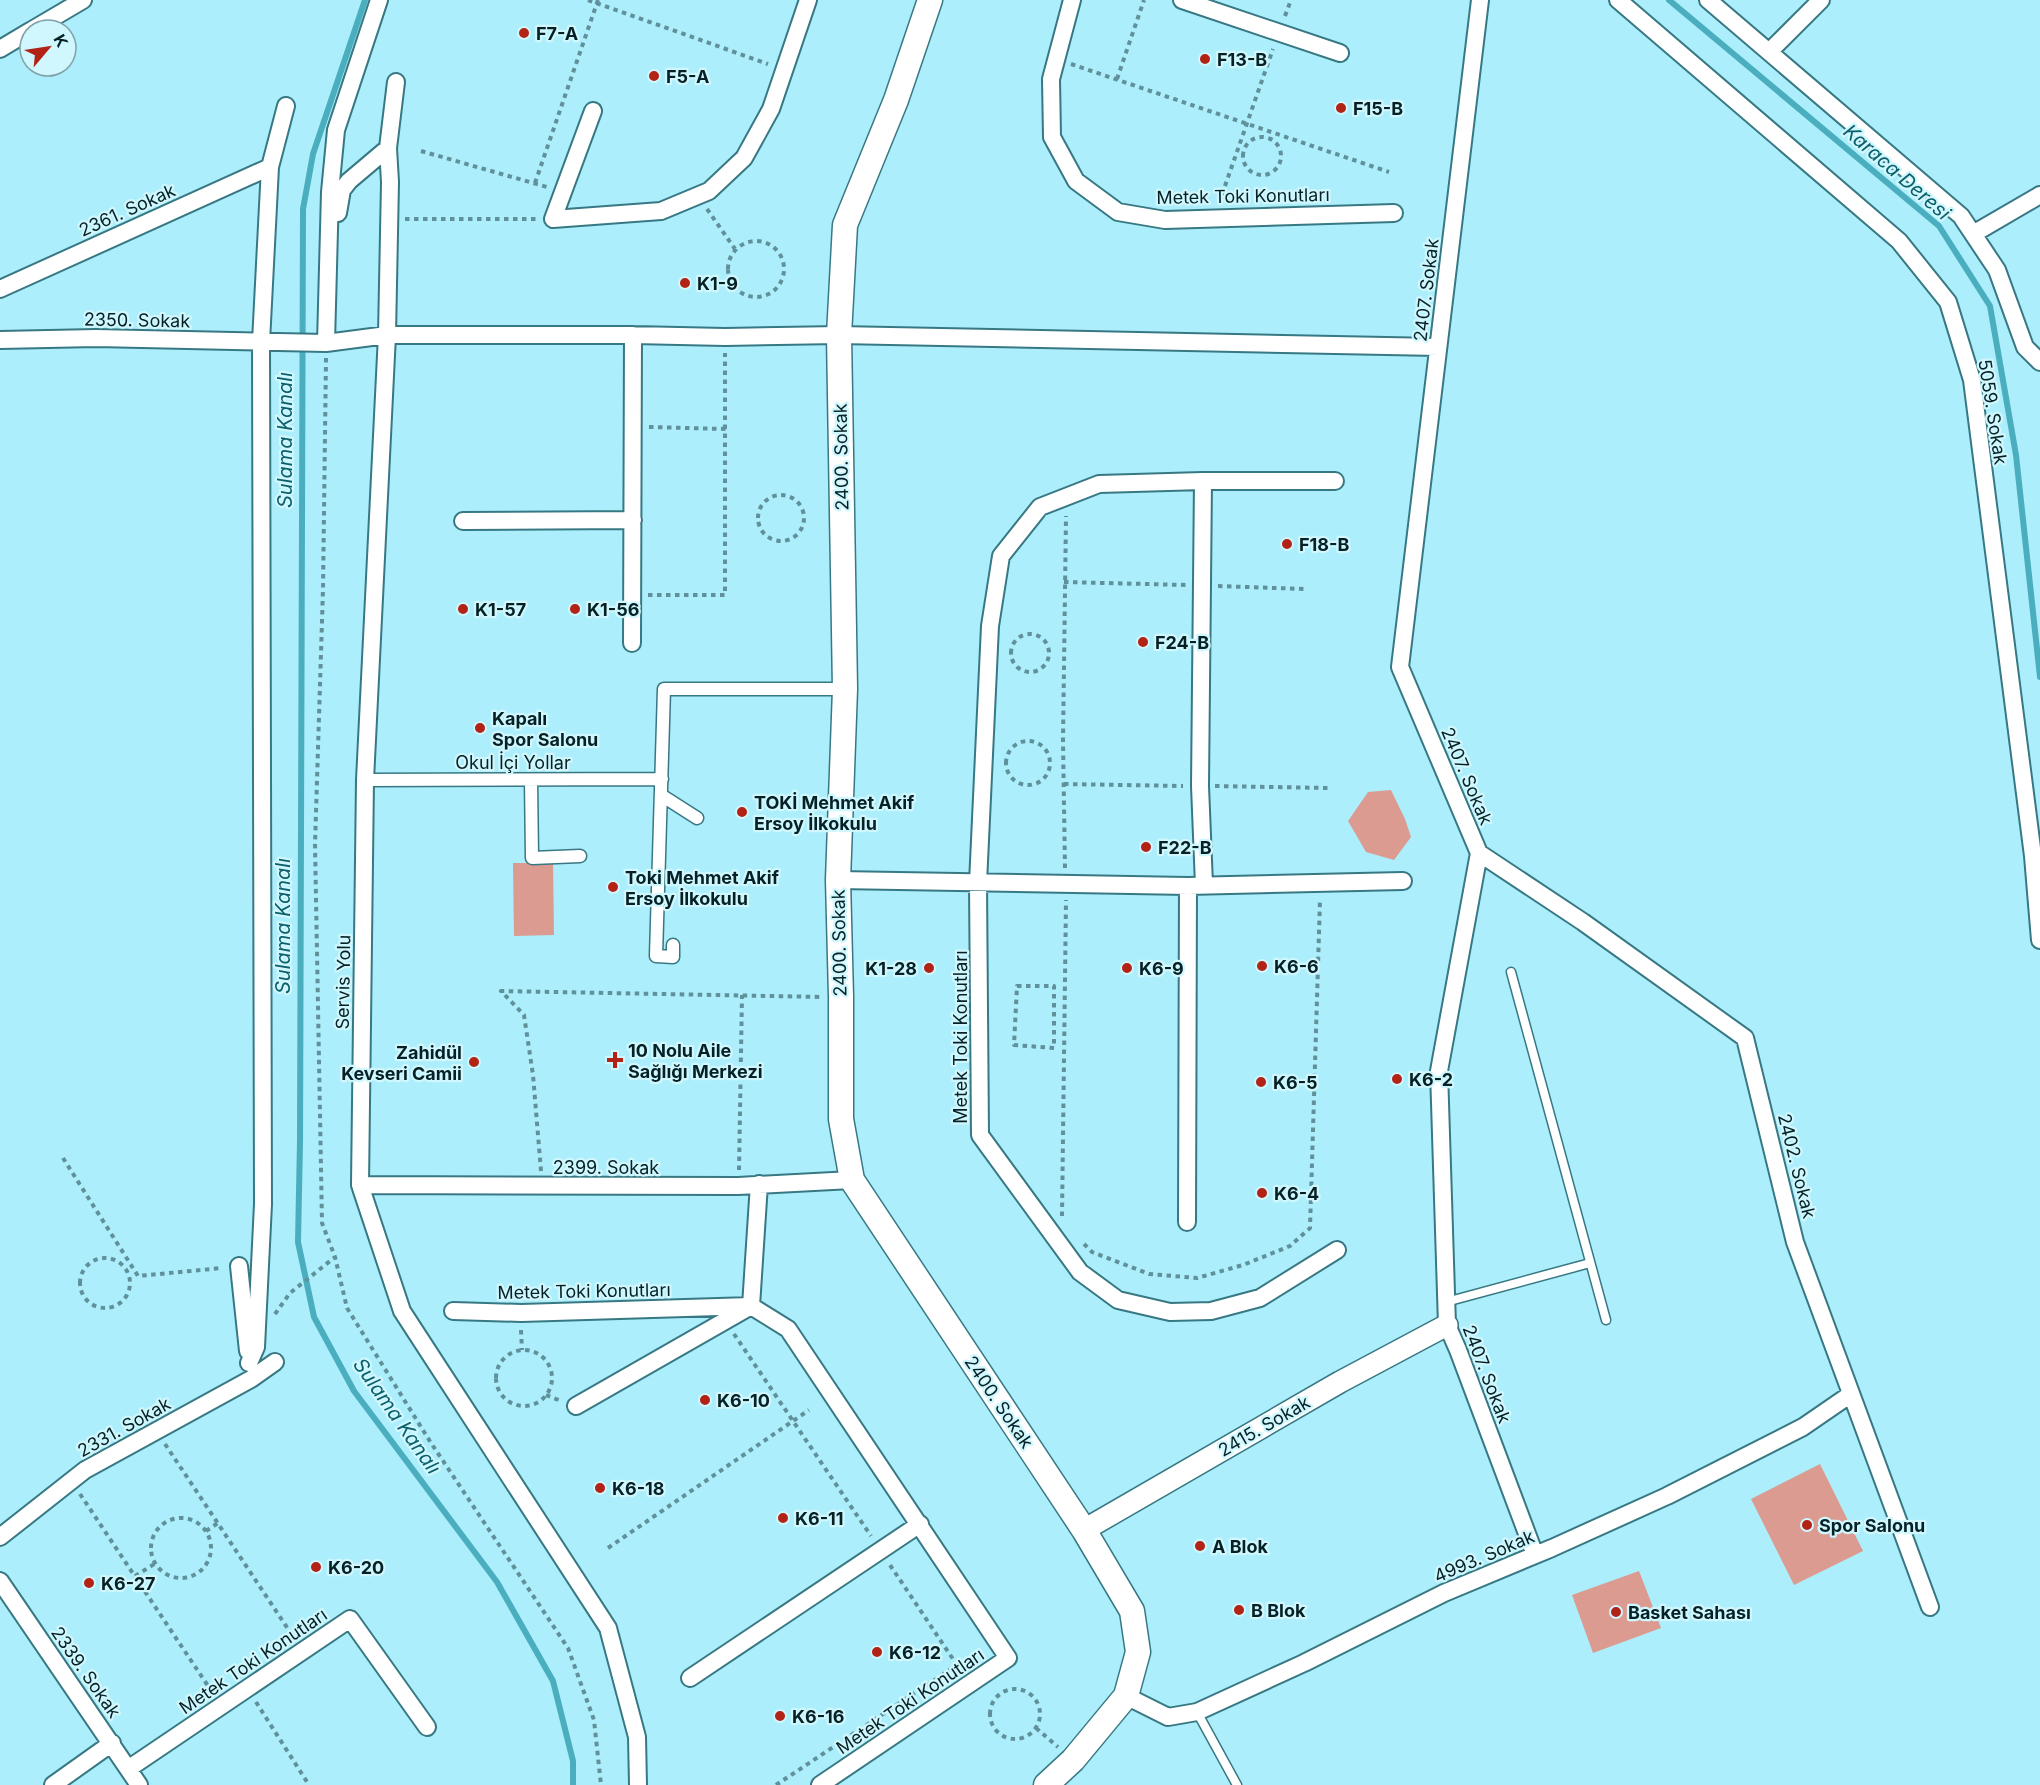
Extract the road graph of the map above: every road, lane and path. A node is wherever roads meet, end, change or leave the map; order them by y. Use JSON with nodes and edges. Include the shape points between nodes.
{"nodes":[{"id":1,"x":82,"y":0,"type":"edge"},
{"id":2,"x":379,"y":0,"type":"edge"},
{"id":3,"x":588,"y":0,"type":"edge"},
{"id":4,"x":808,"y":0,"type":"edge"},
{"id":5,"x":930,"y":0,"type":"edge"},
{"id":6,"x":1072,"y":0,"type":"edge"},
{"id":7,"x":1144,"y":0,"type":"edge"},
{"id":8,"x":1182,"y":0,"type":"edge"},
{"id":9,"x":1291,"y":0,"type":"edge"},
{"id":10,"x":1480,"y":0,"type":"edge"},
{"id":11,"x":1618,"y":0,"type":"edge"},
{"id":12,"x":1708,"y":0,"type":"edge"},
{"id":13,"x":1821,"y":0,"type":"edge"},
{"id":14,"x":598,"y":2,"type":"edge"},
{"id":15,"x":52,"y":18,"type":"edge"},
{"id":16,"x":1279,"y":33,"type":"junction"},
{"id":17,"x":18,"y":39,"type":"edge"},
{"id":18,"x":0,"y":49,"type":"edge"},
{"id":19,"x":1769,"y":52,"type":"junction"},
{"id":20,"x":1340,"y":53,"type":"dead end"},
{"id":21,"x":1056,"y":59,"type":"junction"},
{"id":22,"x":784,"y":70,"type":"junction"},
{"id":23,"x":1117,"y":80,"type":"junction"},
{"id":24,"x":396,"y":82,"type":"dead end"},
{"id":25,"x":286,"y":106,"type":"dead end"},
{"id":26,"x":593,"y":111,"type":"dead end"},
{"id":27,"x":1247,"y":124,"type":"junction"},
{"id":28,"x":388,"y":148,"type":"junction"},
{"id":29,"x":421,"y":151,"type":"dead end"},
{"id":30,"x":270,"y":167,"type":"junction"},
{"id":31,"x":1248,"y":169,"type":"joint"},
{"id":32,"x":1389,"y":172,"type":"dead end"},
{"id":33,"x":535,"y":183,"type":"junction"},
{"id":34,"x":564,"y":191,"type":"junction"},
{"id":35,"x":2040,"y":195,"type":"edge"},
{"id":36,"x":697,"y":196,"type":"junction"},
{"id":37,"x":1394,"y":213,"type":"dead end"},
{"id":38,"x":1213,"y":218,"type":"junction"},
{"id":39,"x":405,"y":219,"type":"dead end"},
{"id":40,"x":553,"y":219,"type":"junction"},
{"id":41,"x":1973,"y":234,"type":"junction"},
{"id":42,"x":735,"y":249,"type":"junction"},
{"id":43,"x":0,"y":288,"type":"edge"},
{"id":44,"x":387,"y":335,"type":"junction"},
{"id":45,"x":633,"y":335,"type":"junction"},
{"id":46,"x":839,"y":335,"type":"junction"},
{"id":47,"x":725,"y":338,"type":"junction"},
{"id":48,"x":0,"y":340,"type":"edge"},
{"id":49,"x":268,"y":342,"type":"junction"},
{"id":50,"x":329,"y":342,"type":"junction"},
{"id":51,"x":1438,"y":347,"type":"junction"},
{"id":52,"x":2040,"y":362,"type":"edge"},
{"id":53,"x":634,"y":426,"type":"junction"},
{"id":54,"x":726,"y":429,"type":"junction"},
{"id":55,"x":1203,"y":481,"type":"junction"},
{"id":56,"x":1335,"y":482,"type":"dead end"},
{"id":57,"x":1066,"y":497,"type":"junction"},
{"id":58,"x":633,"y":520,"type":"junction"},
{"id":59,"x":463,"y":521,"type":"dead end"},
{"id":60,"x":769,"y":537,"type":"joint"},
{"id":61,"x":632,"y":595,"type":"junction"},
{"id":62,"x":632,"y":643,"type":"dead end"},
{"id":63,"x":1022,"y":670,"type":"joint"},
{"id":64,"x":845,"y":689,"type":"junction"},
{"id":65,"x":662,"y":779,"type":"junction"},
{"id":66,"x":365,"y":780,"type":"junction"},
{"id":67,"x":531,"y":780,"type":"junction"},
{"id":68,"x":1014,"y":780,"type":"joint"},
{"id":69,"x":661,"y":795,"type":"junction"},
{"id":70,"x":697,"y":818,"type":"dead end"},
{"id":71,"x":1479,"y":853,"type":"junction"},
{"id":72,"x":580,"y":856,"type":"dead end"},
{"id":73,"x":838,"y":880,"type":"junction"},
{"id":74,"x":1403,"y":881,"type":"dead end"},
{"id":75,"x":978,"y":883,"type":"junction"},
{"id":76,"x":1065,"y":885,"type":"junction"},
{"id":77,"x":1196,"y":885,"type":"junction"},
{"id":78,"x":1320,"y":894,"type":"dead end"},
{"id":79,"x":2040,"y":940,"type":"edge"},
{"id":80,"x":673,"y":945,"type":"dead end"},
{"id":81,"x":1510,"y":972,"type":"dead end"},
{"id":82,"x":742,"y":995,"type":"junction"},
{"id":83,"x":841,"y":997,"type":"junction"},
{"id":84,"x":1055,"y":1006,"type":"joint"},
{"id":85,"x":63,"y":1158,"type":"dead end"},
{"id":86,"x":852,"y":1180,"type":"junction"},
{"id":87,"x":759,"y":1184,"type":"junction"},
{"id":88,"x":360,"y":1185,"type":"junction"},
{"id":89,"x":738,"y":1186,"type":"junction"},
{"id":90,"x":542,"y":1187,"type":"junction"},
{"id":91,"x":1187,"y":1222,"type":"dead end"},
{"id":92,"x":1061,"y":1223,"type":"dead end"},
{"id":93,"x":1077,"y":1238,"type":"dead end"},
{"id":94,"x":1337,"y":1250,"type":"dead end"},
{"id":95,"x":335,"y":1257,"type":"junction"},
{"id":96,"x":1590,"y":1263,"type":"junction"},
{"id":97,"x":239,"y":1266,"type":"joint"},
{"id":98,"x":290,"y":1293,"type":"dead end"},
{"id":99,"x":1445,"y":1303,"type":"junction"},
{"id":100,"x":751,"y":1306,"type":"junction"},
{"id":101,"x":113,"y":1307,"type":"joint"},
{"id":102,"x":453,"y":1311,"type":"dead end"},
{"id":103,"x":1606,"y":1320,"type":"dead end"},
{"id":104,"x":1447,"y":1325,"type":"junction"},
{"id":105,"x":275,"y":1362,"type":"dead end"},
{"id":106,"x":250,"y":1371,"type":"junction"},
{"id":107,"x":1851,"y":1394,"type":"junction"},
{"id":108,"x":539,"y":1402,"type":"joint"},
{"id":109,"x":576,"y":1406,"type":"dead end"},
{"id":110,"x":808,"y":1410,"type":"dead end"},
{"id":111,"x":156,"y":1431,"type":"junction"},
{"id":112,"x":71,"y":1481,"type":"junction"},
{"id":113,"x":218,"y":1523,"type":"junction"},
{"id":114,"x":920,"y":1524,"type":"junction"},
{"id":115,"x":1084,"y":1530,"type":"junction"},
{"id":116,"x":206,"y":1531,"type":"junction"},
{"id":117,"x":0,"y":1537,"type":"edge"},
{"id":118,"x":608,"y":1548,"type":"dead end"},
{"id":119,"x":1535,"y":1556,"type":"junction"},
{"id":120,"x":156,"y":1563,"type":"junction"},
{"id":121,"x":135,"y":1576,"type":"junction"},
{"id":122,"x":0,"y":1581,"type":"edge"},
{"id":123,"x":1930,"y":1607,"type":"dead end"},
{"id":124,"x":303,"y":1652,"type":"junction"},
{"id":125,"x":690,"y":1678,"type":"dead end"},
{"id":126,"x":247,"y":1689,"type":"junction"},
{"id":127,"x":1126,"y":1696,"type":"junction"},
{"id":128,"x":222,"y":1706,"type":"junction"},
{"id":129,"x":1197,"y":1712,"type":"junction"},
{"id":130,"x":427,"y":1727,"type":"dead end"},
{"id":131,"x":1036,"y":1728,"type":"junction"},
{"id":132,"x":112,"y":1743,"type":"junction"},
{"id":133,"x":1072,"y":1760,"type":"junction"},
{"id":134,"x":128,"y":1769,"type":"junction"},
{"id":135,"x":53,"y":1785,"type":"edge"},
{"id":136,"x":139,"y":1785,"type":"edge"},
{"id":137,"x":309,"y":1785,"type":"edge"},
{"id":138,"x":601,"y":1785,"type":"edge"},
{"id":139,"x":638,"y":1785,"type":"edge"},
{"id":140,"x":820,"y":1785,"type":"edge"},
{"id":141,"x":1046,"y":1785,"type":"edge"},
{"id":142,"x":1237,"y":1785,"type":"edge"}],
"edges":[{"from":1,"to":15,"type":"street"},
{"from":2,"to":50,"type":"street","via":[[336,130],[330,192]]},
{"from":3,"to":14,"type":"path"},
{"from":4,"to":22,"type":"street"},
{"from":5,"to":46,"type":"main road","name":"2400. Sokak","via":[[896,100],[845,225]]},
{"from":6,"to":21,"type":"street","name":"Metek Toki Konutları"},
{"from":7,"to":23,"type":"path"},
{"from":8,"to":16,"type":"street"},
{"from":9,"to":16,"type":"path"},
{"from":10,"to":51,"type":"street","name":"2407. Sokak"},
{"from":11,"to":79,"type":"street","name":"5059. Sokak","via":[[1899,241],[1948,303],[1972,381],[2033,856]]},
{"from":12,"to":19,"type":"street"},
{"from":13,"to":19,"type":"street"},
{"from":14,"to":22,"type":"path"},
{"from":14,"to":33,"type":"path"},
{"from":16,"to":20,"type":"street"},
{"from":16,"to":27,"type":"path"},
{"from":17,"to":18,"type":"street"},
{"from":19,"to":41,"type":"street","via":[[1961,216]]},
{"from":21,"to":23,"type":"path"},
{"from":21,"to":38,"type":"street","name":"Metek Toki Konutları","via":[[1051,79],[1052,138],[1076,181],[1119,212],[1165,220]]},
{"from":22,"to":36,"type":"street","via":[[771,110],[744,158],[709,191]]},
{"from":23,"to":27,"type":"path"},
{"from":24,"to":28,"type":"street","name":"Servis Yolu"},
{"from":25,"to":30,"type":"street"},
{"from":26,"to":34,"type":"street"},
{"from":27,"to":32,"type":"path"},
{"from":27,"to":38,"type":"path"},
{"from":28,"to":44,"type":"street","name":"Servis Yolu"},
{"from":28,"to":50,"type":"street","via":[[350,181],[338,203]]},
{"from":29,"to":33,"type":"path"},
{"from":30,"to":43,"type":"street","name":"2361. Sokak"},
{"from":30,"to":49,"type":"street"},
{"from":31,"to":31,"type":"path","via":[[1265,176],[1276,170],[1282,159],[1275,141],[1263,136],[1250,141],[1243,152]]},
{"from":33,"to":34,"type":"path"},
{"from":34,"to":40,"type":"street"},
{"from":35,"to":41,"type":"street"},
{"from":36,"to":40,"type":"street","via":[[661,211]]},
{"from":36,"to":42,"type":"path"},
{"from":37,"to":38,"type":"street","name":"Metek Toki Konutları"},
{"from":39,"to":40,"type":"path"},
{"from":41,"to":52,"type":"street","via":[[1997,270],[2025,347]]},
{"from":42,"to":42,"type":"path","via":[[728,276],[739,292],[757,297],[775,291],[781,283],[784,265],[776,249],[760,241]]},
{"from":44,"to":45,"type":"street","name":"2350. Sokak"},
{"from":44,"to":50,"type":"street","name":"2350. Sokak"},
{"from":44,"to":66,"type":"street","name":"Servis Yolu"},
{"from":45,"to":47,"type":"street","name":"2350. Sokak"},
{"from":45,"to":53,"type":"street"},
{"from":46,"to":47,"type":"street","name":"2350. Sokak"},
{"from":46,"to":51,"type":"street","name":"2350. Sokak"},
{"from":46,"to":64,"type":"main road","name":"2400. Sokak"},
{"from":47,"to":54,"type":"path"},
{"from":48,"to":49,"type":"street","name":"2350. Sokak"},
{"from":49,"to":50,"type":"street","name":"2350. Sokak"},
{"from":49,"to":106,"type":"street","via":[[263,1204],[256,1347]]},
{"from":50,"to":95,"type":"path","via":[[315,844],[322,1223]]},
{"from":51,"to":71,"type":"street","name":"2407. Sokak","via":[[1400,667]]},
{"from":53,"to":54,"type":"path"},
{"from":53,"to":58,"type":"street"},
{"from":54,"to":61,"type":"path","via":[[725,595]]},
{"from":55,"to":56,"type":"street","name":"Metek Toki Konutları"},
{"from":55,"to":57,"type":"street","name":"Metek Toki Konutları","via":[[1099,484]]},
{"from":55,"to":77,"type":"street"},
{"from":57,"to":75,"type":"street","name":"Metek Toki Konutları","via":[[1040,507],[1001,556],[990,626]]},
{"from":57,"to":76,"type":"path"},
{"from":58,"to":59,"type":"street"},
{"from":58,"to":61,"type":"street"},
{"from":60,"to":60,"type":"path","via":[[784,540],[798,533],[804,520],[796,500],[782,495],[763,504],[758,518]]},
{"from":61,"to":62,"type":"street"},
{"from":63,"to":63,"type":"path","via":[[1040,670],[1048,661],[1046,643],[1036,635],[1023,635],[1014,644],[1011,656]]},
{"from":64,"to":65,"type":"street","via":[[664,689]]},
{"from":64,"to":73,"type":"main road","name":"2400. Sokak"},
{"from":65,"to":67,"type":"street","name":"Okul İçi Yollar"},
{"from":65,"to":69,"type":"street"},
{"from":66,"to":67,"type":"street","name":"Okul İçi Yollar"},
{"from":66,"to":88,"type":"street","name":"Servis Yolu"},
{"from":67,"to":72,"type":"street","via":[[532,858]]},
{"from":68,"to":68,"type":"path","via":[[1035,784],[1047,774],[1050,760],[1038,742],[1024,741],[1011,747],[1005,761]]},
{"from":69,"to":70,"type":"street"},
{"from":69,"to":80,"type":"street","via":[[656,956],[673,957]]},
{"from":71,"to":99,"type":"street","name":"2407. Sokak","via":[[1439,1071]]},
{"from":71,"to":107,"type":"street","name":"2402. Sokak","via":[[1745,1038],[1795,1242]]},
{"from":73,"to":75,"type":"street"},
{"from":73,"to":83,"type":"main road","name":"2400. Sokak"},
{"from":74,"to":77,"type":"street"},
{"from":75,"to":76,"type":"street"},
{"from":75,"to":94,"type":"street","name":"Metek Toki Konutları","via":[[980,1135],[1080,1272],[1118,1300],[1170,1312],[1210,1311],[1260,1298]]},
{"from":76,"to":77,"type":"street"},
{"from":76,"to":92,"type":"path"},
{"from":77,"to":91,"type":"street"},
{"from":78,"to":93,"type":"path","via":[[1310,1227],[1290,1246],[1197,1278],[1149,1274],[1092,1252]]},
{"from":81,"to":96,"type":"lane"},
{"from":82,"to":83,"type":"path"},
{"from":82,"to":89,"type":"path"},
{"from":82,"to":90,"type":"path","via":[[501,991],[524,1015]]},
{"from":83,"to":86,"type":"main road","name":"2400. Sokak","via":[[841,1119]]},
{"from":84,"to":84,"type":"path","via":[[1054,986],[1017,986],[1014,1045],[1054,1048]]},
{"from":85,"to":97,"type":"path","via":[[138,1276]]},
{"from":86,"to":87,"type":"street","name":"2399. Sokak"},
{"from":86,"to":115,"type":"main road","name":"2400. Sokak"},
{"from":87,"to":89,"type":"street","name":"2399. Sokak"},
{"from":87,"to":100,"type":"street"},
{"from":88,"to":90,"type":"street","name":"2399. Sokak"},
{"from":88,"to":139,"type":"street","name":"Servis Yolu","via":[[402,1311],[608,1628],[637,1737]]},
{"from":89,"to":90,"type":"street","name":"2399. Sokak"},
{"from":95,"to":98,"type":"path"},
{"from":95,"to":138,"type":"path","via":[[347,1308],[568,1648],[594,1720]]},
{"from":96,"to":99,"type":"lane"},
{"from":96,"to":103,"type":"lane"},
{"from":97,"to":106,"type":"street"},
{"from":99,"to":104,"type":"street","name":"2407. Sokak"},
{"from":100,"to":102,"type":"street","name":"Metek Toki Konutları","via":[[521,1313]]},
{"from":100,"to":109,"type":"street"},
{"from":100,"to":114,"type":"street","name":"Metek Toki Konutları","via":[[788,1329]]},
{"from":101,"to":101,"type":"path","via":[[126,1298],[130,1282],[117,1262],[101,1258],[82,1273],[81,1289],[96,1307]]},
{"from":104,"to":115,"type":"street","name":"2415. Sokak"},
{"from":104,"to":119,"type":"street","name":"2407. Sokak"},
{"from":105,"to":106,"type":"street","name":"2331. Sokak"},
{"from":106,"to":111,"type":"street","name":"2331. Sokak"},
{"from":107,"to":119,"type":"street","name":"4993. Sokak","via":[[1803,1427],[1667,1496]]},
{"from":107,"to":123,"type":"street","name":"2402. Sokak"},
{"from":108,"to":108,"type":"path","via":[[550,1387],[546,1361],[531,1351],[513,1352],[500,1364],[496,1381],[499,1390],[504,1398],[521,1406]]},
{"from":110,"to":118,"type":"path"},
{"from":111,"to":112,"type":"street","name":"2331. Sokak"},
{"from":111,"to":113,"type":"path"},
{"from":112,"to":117,"type":"street","name":"2331. Sokak"},
{"from":112,"to":121,"type":"path"},
{"from":113,"to":116,"type":"path"},
{"from":113,"to":124,"type":"path"},
{"from":114,"to":125,"type":"street"},
{"from":114,"to":140,"type":"street","name":"Metek Toki Konutları","via":[[1008,1659]]},
{"from":115,"to":127,"type":"main road","name":"2400. Sokak","via":[[1132,1611],[1138,1652]]},
{"from":116,"to":120,"type":"path","via":[[199,1524],[179,1518],[161,1526],[152,1545]]},
{"from":116,"to":120,"type":"path","via":[[210,1559],[198,1573],[179,1578],[162,1571]]},
{"from":119,"to":129,"type":"street","name":"4993. Sokak","via":[[1444,1593]]},
{"from":120,"to":121,"type":"path"},
{"from":121,"to":128,"type":"path"},
{"from":122,"to":132,"type":"street","name":"2339. Sokak"},
{"from":124,"to":126,"type":"street","name":"Metek Toki Konutları"},
{"from":124,"to":130,"type":"street","name":"Metek Toki Konutları","via":[[350,1619]]},
{"from":126,"to":128,"type":"street","name":"Metek Toki Konutları"},
{"from":126,"to":137,"type":"path"},
{"from":127,"to":129,"type":"street","name":"4993. Sokak","via":[[1168,1718]]},
{"from":127,"to":133,"type":"main road","name":"2400. Sokak"},
{"from":128,"to":134,"type":"street","name":"Metek Toki Konutları"},
{"from":129,"to":142,"type":"lane"},
{"from":131,"to":131,"type":"path","via":[[1040,1711],[1032,1696],[1008,1690],[994,1701],[990,1716],[1002,1736],[1024,1738]]},
{"from":131,"to":133,"type":"path"},
{"from":132,"to":134,"type":"street","name":"2339. Sokak"},
{"from":132,"to":135,"type":"street"},
{"from":133,"to":141,"type":"main road","name":"2400. Sokak"},
{"from":134,"to":136,"type":"street","name":"2339. Sokak"}]}
